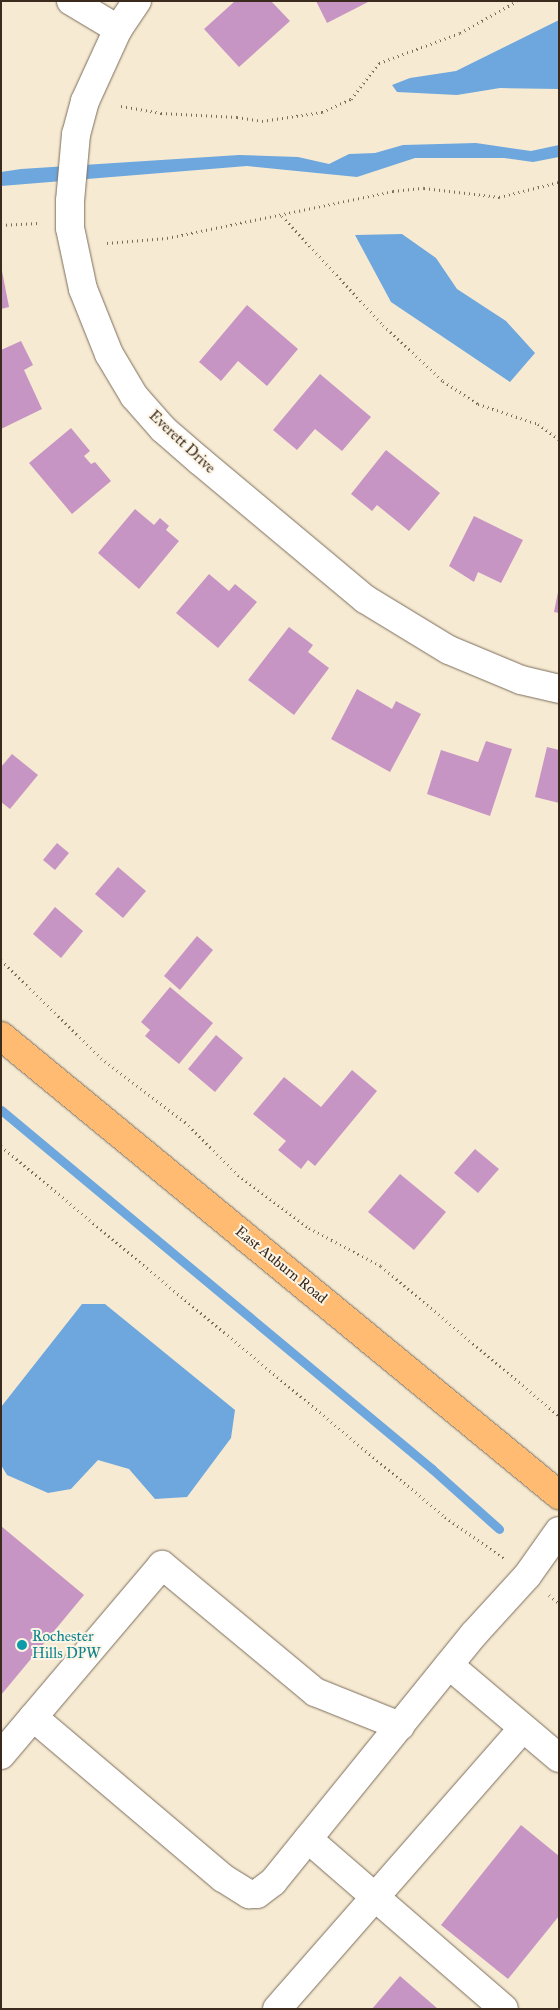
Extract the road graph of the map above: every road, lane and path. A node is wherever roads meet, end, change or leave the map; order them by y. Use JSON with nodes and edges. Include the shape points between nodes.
{"nodes":[{"id":1,"x":71,"y":1,"type":"edge"},
{"id":2,"x":137,"y":1,"type":"edge"},
{"id":3,"x":517,"y":1,"type":"edge"},
{"id":4,"x":118,"y":29,"type":"junction"},
{"id":5,"x":121,"y":106,"type":"dead end"},
{"id":6,"x":559,"y":182,"type":"edge"},
{"id":7,"x":282,"y":216,"type":"junction"},
{"id":8,"x":38,"y":223,"type":"dead end"},
{"id":9,"x":1,"y":225,"type":"edge"},
{"id":10,"x":107,"y":243,"type":"dead end"},
{"id":11,"x":559,"y":439,"type":"edge"},
{"id":12,"x":559,"y":689,"type":"edge"},
{"id":13,"x":1,"y":960,"type":"edge"},
{"id":14,"x":1,"y":1036,"type":"edge"},
{"id":15,"x":1,"y":1146,"type":"edge"},
{"id":16,"x":559,"y":1416,"type":"edge"},
{"id":17,"x":559,"y":1494,"type":"edge"},
{"id":18,"x":559,"y":1531,"type":"edge"},
{"id":19,"x":508,"y":1562,"type":"dead end"},
{"id":20,"x":450,"y":1665,"type":"junction"},
{"id":21,"x":33,"y":1717,"type":"junction"},
{"id":22,"x":400,"y":1726,"type":"junction"},
{"id":23,"x":524,"y":1728,"type":"junction"},
{"id":24,"x":1,"y":1755,"type":"edge"},
{"id":25,"x":559,"y":1758,"type":"edge"},
{"id":26,"x":308,"y":1839,"type":"junction"},
{"id":27,"x":375,"y":1897,"type":"junction"},
{"id":28,"x":277,"y":2009,"type":"edge"},
{"id":29,"x":504,"y":2009,"type":"edge"}],
"edges":[{"from":1,"to":4,"type":"street"},
{"from":2,"to":4,"type":"street","name":"Everett Drive"},
{"from":3,"to":5,"type":"path","via":[[460,33],[379,63],[351,99],[322,112],[262,121],[162,113]]},
{"from":4,"to":12,"type":"street","name":"Everett Drive","via":[[97,71],[76,134],[70,228],[82,289],[94,322],[134,396],[200,461],[365,599],[449,650],[521,680]]},
{"from":6,"to":7,"type":"path","via":[[499,197],[424,188],[393,191]]},
{"from":7,"to":10,"type":"path","via":[[159,239]]},
{"from":7,"to":11,"type":"path","via":[[383,325],[444,381],[478,404],[538,424]]},
{"from":8,"to":9,"type":"path"},
{"from":13,"to":16,"type":"path","via":[[101,1058],[185,1122],[238,1175],[309,1228],[381,1266]]},
{"from":14,"to":17,"type":"main road","name":"East Auburn Road"},
{"from":15,"to":19,"type":"path","via":[[430,1505]]},
{"from":18,"to":20,"type":"street","via":[[527,1576]]},
{"from":20,"to":22,"type":"street"},
{"from":20,"to":23,"type":"street"},
{"from":21,"to":22,"type":"street","via":[[162,1566],[315,1692]]},
{"from":21,"to":24,"type":"street"},
{"from":21,"to":26,"type":"street","via":[[223,1878],[249,1894],[257,1894],[273,1882]]},
{"from":22,"to":26,"type":"street"},
{"from":23,"to":25,"type":"street"},
{"from":23,"to":27,"type":"street"},
{"from":26,"to":27,"type":"street"},
{"from":27,"to":28,"type":"street"},
{"from":27,"to":29,"type":"street"}]}
